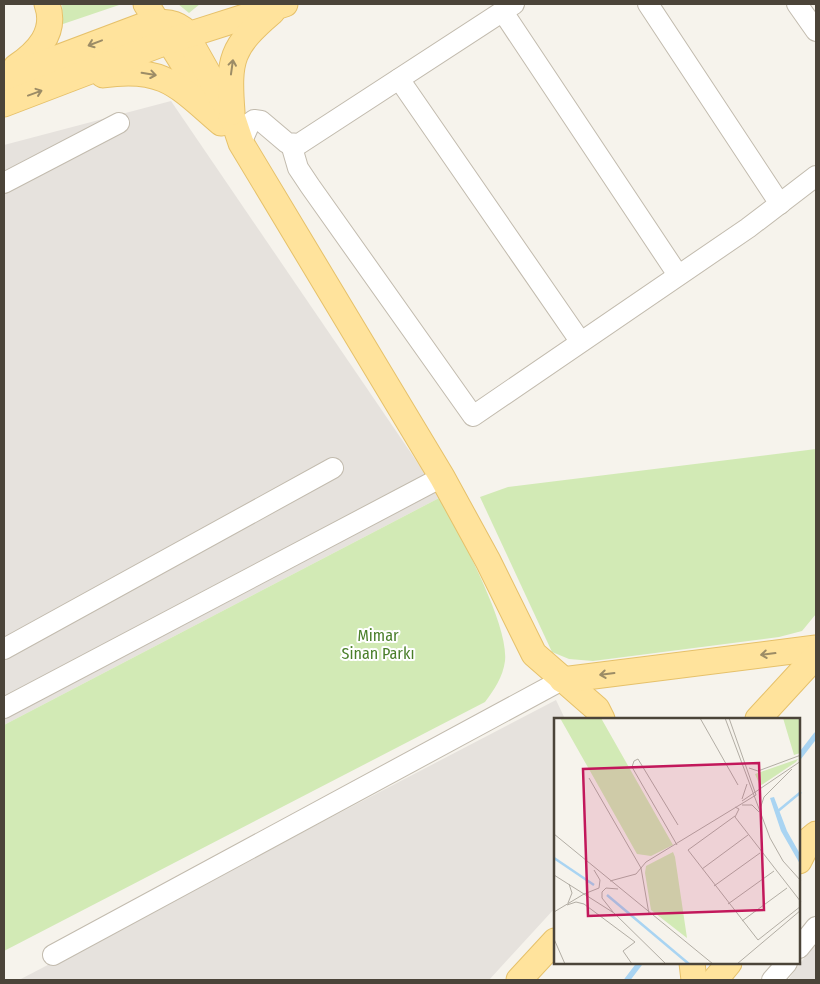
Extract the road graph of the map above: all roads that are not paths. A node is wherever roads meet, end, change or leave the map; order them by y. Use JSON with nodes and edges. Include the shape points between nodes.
{"nodes":[{"id":1,"x":47,"y":4,"type":"edge"},
{"id":2,"x":275,"y":4,"type":"edge"},
{"id":3,"x":648,"y":4,"type":"edge"},
{"id":4,"x":798,"y":4,"type":"edge"},
{"id":5,"x":508,"y":8,"type":"edge"},
{"id":6,"x":165,"y":25,"type":"edge"},
{"id":7,"x":816,"y":31,"type":"edge"},
{"id":8,"x":4,"y":76,"type":"edge"},
{"id":9,"x":399,"y":79,"type":"junction"},
{"id":10,"x":66,"y":81,"type":"junction"},
{"id":11,"x":4,"y":104,"type":"edge"},
{"id":12,"x":227,"y":119,"type":"junction"},
{"id":13,"x":119,"y":122,"type":"dead end"},
{"id":14,"x":241,"y":143,"type":"junction"},
{"id":15,"x":290,"y":144,"type":"junction"},
{"id":16,"x":816,"y":176,"type":"edge"},
{"id":17,"x":4,"y":183,"type":"edge"},
{"id":18,"x":780,"y":204,"type":"junction"},
{"id":19,"x":678,"y":275,"type":"junction"},
{"id":20,"x":580,"y":341,"type":"junction"},
{"id":21,"x":333,"y":468,"type":"dead end"},
{"id":22,"x":442,"y":477,"type":"junction"},
{"id":23,"x":4,"y":648,"type":"edge"},
{"id":24,"x":816,"y":648,"type":"edge"},
{"id":25,"x":816,"y":656,"type":"edge"},
{"id":26,"x":562,"y":680,"type":"junction"},
{"id":27,"x":4,"y":708,"type":"edge"},
{"id":28,"x":602,"y":718,"type":"edge"},
{"id":29,"x":759,"y":718,"type":"edge"},
{"id":30,"x":816,"y":926,"type":"edge"},
{"id":31,"x":553,"y":945,"type":"edge"},
{"id":32,"x":800,"y":947,"type":"edge"},
{"id":33,"x":53,"y":955,"type":"dead end"},
{"id":34,"x":692,"y":964,"type":"edge"},
{"id":35,"x":728,"y":964,"type":"edge"},
{"id":36,"x":785,"y":964,"type":"edge"},
{"id":37,"x":520,"y":980,"type":"edge"},
{"id":38,"x":694,"y":980,"type":"edge"},
{"id":39,"x":715,"y":980,"type":"edge"},
{"id":40,"x":772,"y":980,"type":"edge"}],
"edges":[{"from":1,"to":8,"type":"main road","via":[[50,26],[46,38],[27,59]]},
{"from":2,"to":6,"type":"main road"},
{"from":12,"to":2,"type":"main road","one_way":true,"via":[[237,48]]},
{"from":3,"to":18,"type":"lane"},
{"from":4,"to":7,"type":"lane"},
{"from":5,"to":9,"type":"lane"},
{"from":5,"to":19,"type":"lane"},
{"from":6,"to":8,"type":"main road","one_way":true,"via":[[140,26]]},
{"from":6,"to":10,"type":"main road"},
{"from":6,"to":12,"type":"main road"},
{"from":9,"to":15,"type":"lane","via":[[299,144]]},
{"from":9,"to":20,"type":"lane"},
{"from":11,"to":10,"type":"main road","one_way":true},
{"from":10,"to":12,"type":"main road","one_way":true,"via":[[126,72],[157,75]]},
{"from":12,"to":14,"type":"main road"},
{"from":13,"to":17,"type":"lane"},
{"from":14,"to":15,"type":"lane","via":[[250,123],[260,120]]},
{"from":14,"to":22,"type":"main road"},
{"from":15,"to":20,"type":"lane","via":[[298,168],[310,186],[473,416]]},
{"from":16,"to":18,"type":"lane"},
{"from":18,"to":19,"type":"lane"},
{"from":19,"to":20,"type":"lane"},
{"from":21,"to":23,"type":"lane"},
{"from":22,"to":26,"type":"main road","via":[[534,654]]},
{"from":22,"to":27,"type":"lane"},
{"from":24,"to":26,"type":"main road","one_way":true},
{"from":25,"to":29,"type":"main road"},
{"from":26,"to":28,"type":"main road","via":[[597,709]]},
{"from":26,"to":33,"type":"lane"},
{"from":30,"to":32,"type":"lane"},
{"from":31,"to":37,"type":"main road"},
{"from":34,"to":38,"type":"main road"},
{"from":35,"to":39,"type":"main road"},
{"from":36,"to":40,"type":"lane"}]}
